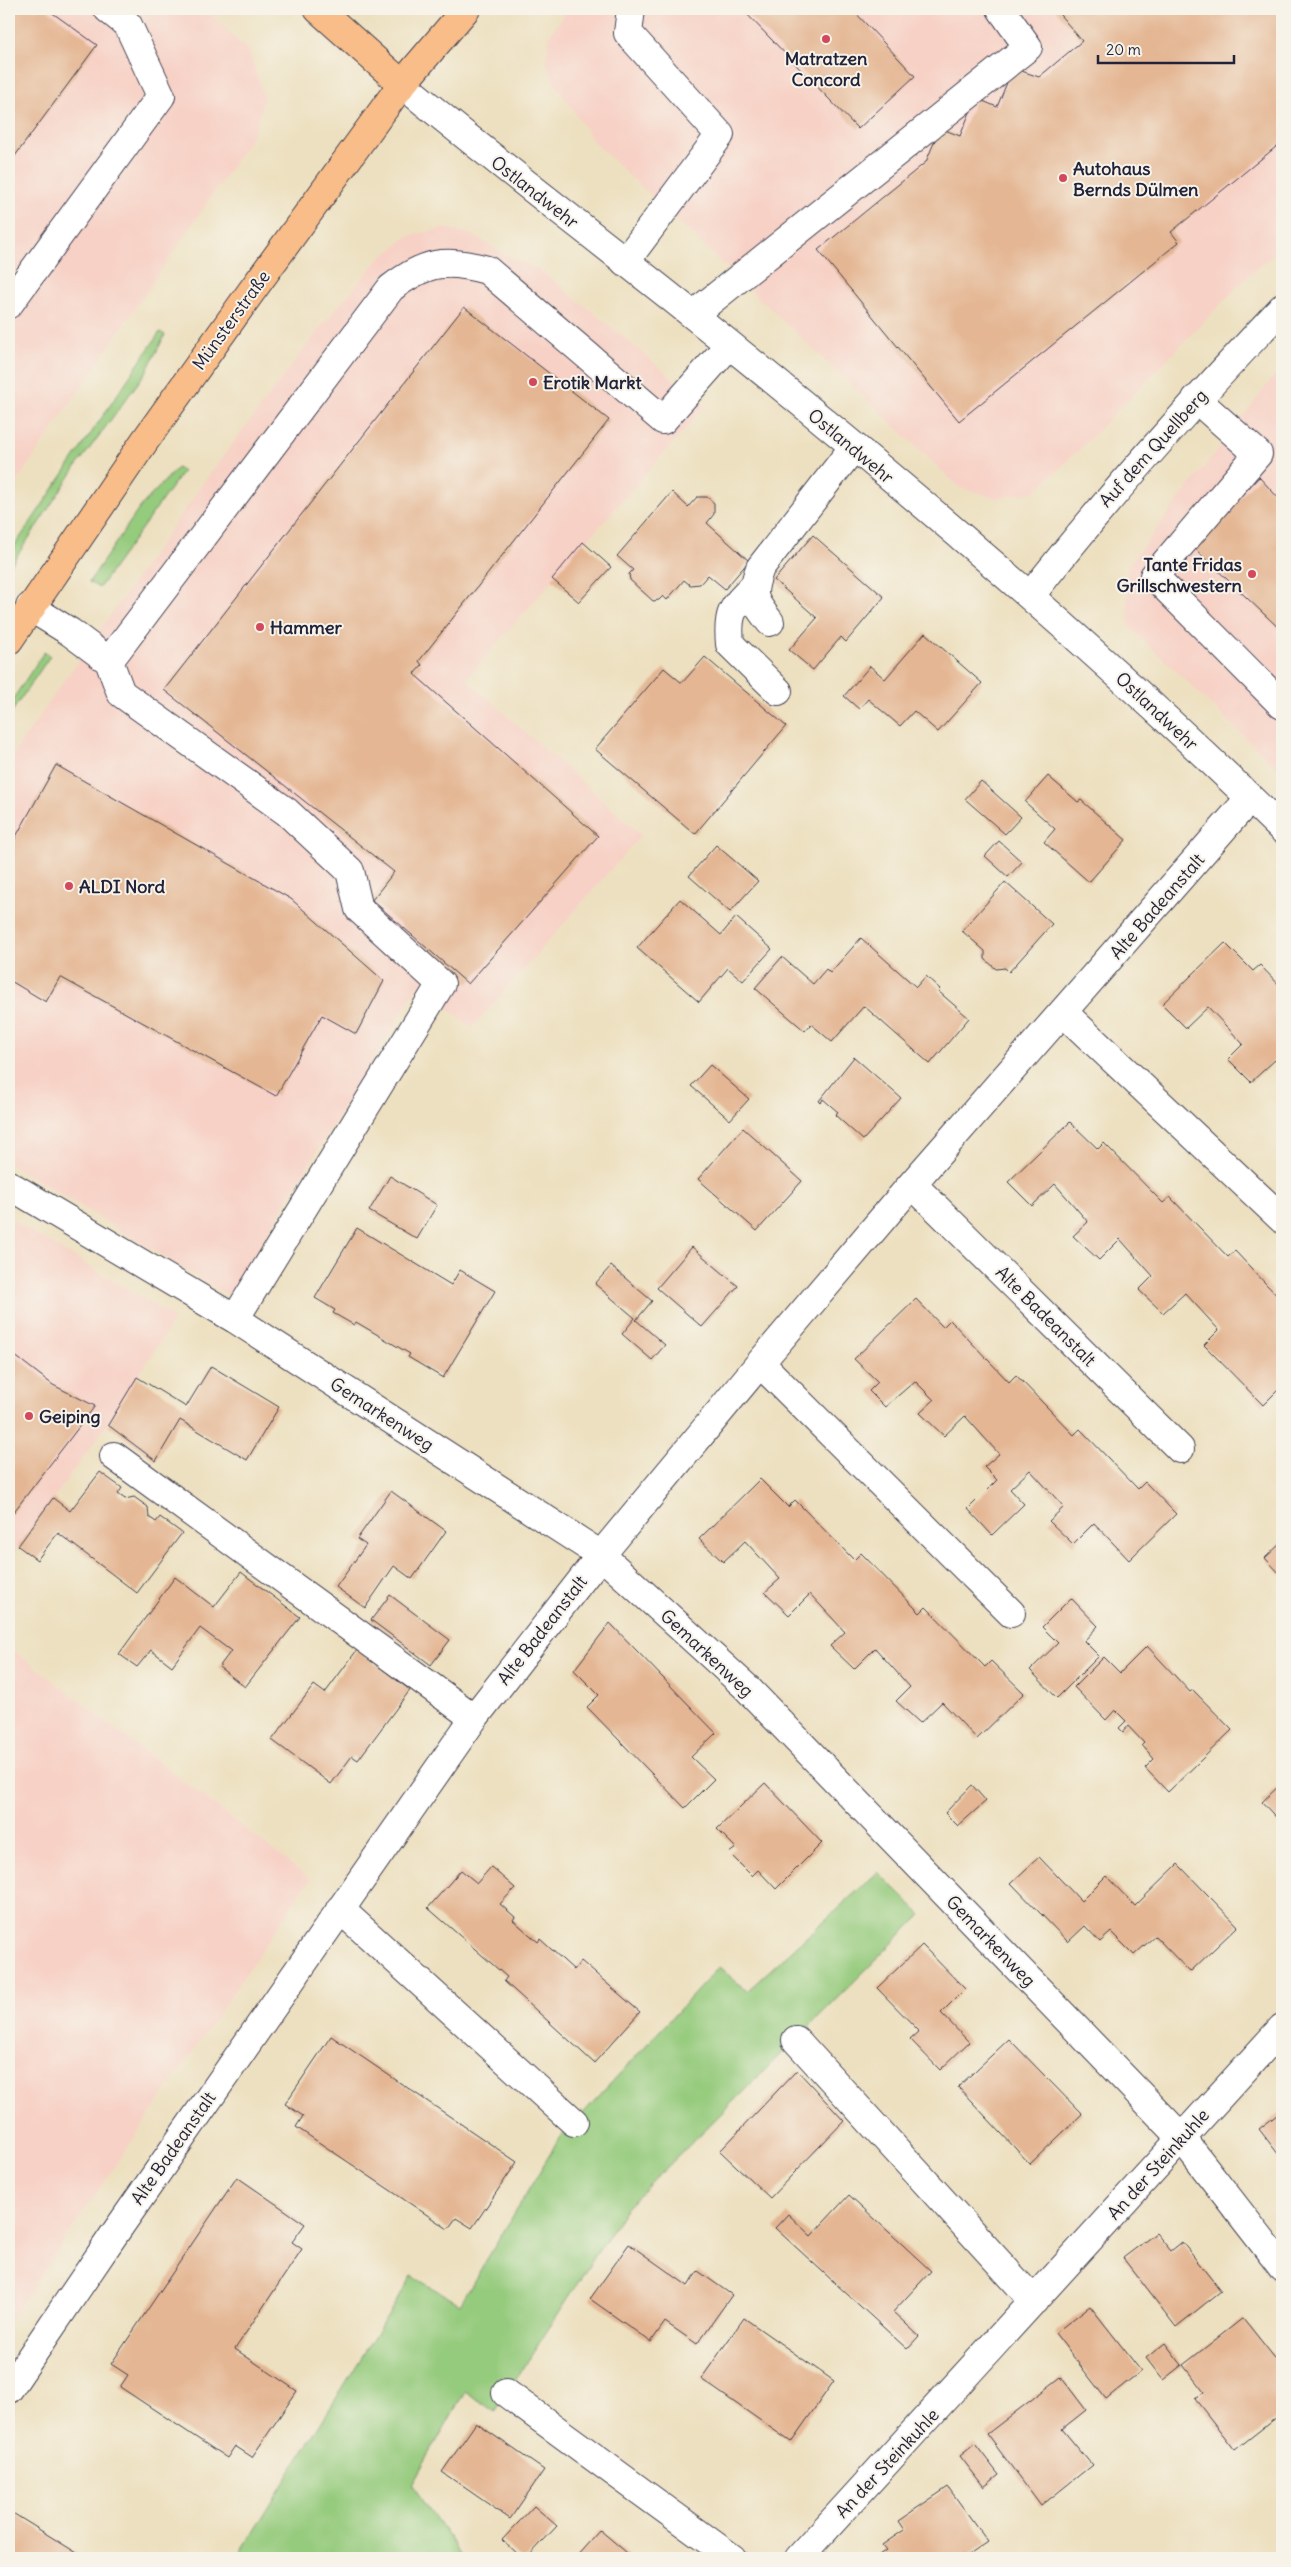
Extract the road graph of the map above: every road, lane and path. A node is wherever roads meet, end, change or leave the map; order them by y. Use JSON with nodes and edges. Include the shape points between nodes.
{"nodes":[{"id":1,"x":108,"y":9,"type":"edge"},
{"id":2,"x":318,"y":9,"type":"edge"},
{"id":3,"x":466,"y":9,"type":"edge"},
{"id":4,"x":631,"y":9,"type":"edge"},
{"id":5,"x":1001,"y":9,"type":"edge"},
{"id":6,"x":402,"y":84,"type":"junction"},
{"id":7,"x":625,"y":262,"type":"junction"},
{"id":8,"x":9,"y":304,"type":"edge"},
{"id":9,"x":1282,"y":308,"type":"edge"},
{"id":10,"x":693,"y":315,"type":"junction"},
{"id":11,"x":729,"y":345,"type":"junction"},
{"id":12,"x":1196,"y":399,"type":"junction"},
{"id":13,"x":854,"y":448,"type":"junction"},
{"id":14,"x":754,"y":586,"type":"junction"},
{"id":15,"x":1031,"y":595,"type":"junction"},
{"id":16,"x":30,"y":607,"type":"junction"},
{"id":17,"x":770,"y":622,"type":"dead end"},
{"id":18,"x":9,"y":640,"type":"edge"},
{"id":19,"x":109,"y":662,"type":"junction"},
{"id":20,"x":778,"y":691,"type":"dead end"},
{"id":21,"x":1282,"y":705,"type":"edge"},
{"id":22,"x":1250,"y":798,"type":"junction"},
{"id":23,"x":1282,"y":829,"type":"edge"},
{"id":24,"x":1064,"y":1013,"type":"junction"},
{"id":25,"x":912,"y":1184,"type":"junction"},
{"id":26,"x":9,"y":1185,"type":"edge"},
{"id":27,"x":1282,"y":1219,"type":"edge"},
{"id":28,"x":235,"y":1319,"type":"junction"},
{"id":29,"x":760,"y":1363,"type":"junction"},
{"id":30,"x":1180,"y":1449,"type":"dead end"},
{"id":31,"x":114,"y":1456,"type":"dead end"},
{"id":32,"x":601,"y":1555,"type":"junction"},
{"id":33,"x":1011,"y":1613,"type":"dead end"},
{"id":34,"x":474,"y":1718,"type":"junction"},
{"id":35,"x":340,"y":1909,"type":"junction"},
{"id":36,"x":1282,"y":2028,"type":"edge"},
{"id":37,"x":796,"y":2040,"type":"dead end"},
{"id":38,"x":574,"y":2122,"type":"dead end"},
{"id":39,"x":1181,"y":2137,"type":"junction"},
{"id":40,"x":1282,"y":2267,"type":"edge"},
{"id":41,"x":1034,"y":2301,"type":"junction"},
{"id":42,"x":9,"y":2389,"type":"edge"},
{"id":43,"x":506,"y":2393,"type":"dead end"},
{"id":44,"x":732,"y":2558,"type":"edge"},
{"id":45,"x":799,"y":2558,"type":"edge"}],
"edges":[{"from":1,"to":8,"type":"street","via":[[128,25],[161,96]]},
{"from":2,"to":6,"type":"main road"},
{"from":3,"to":6,"type":"main road","name":"Münsterstraße"},
{"from":4,"to":7,"type":"street","via":[[628,33],[720,136]]},
{"from":5,"to":10,"type":"street","via":[[1028,47]]},
{"from":6,"to":7,"type":"street","name":"Ostlandwehr","via":[[478,148]]},
{"from":6,"to":16,"type":"main road","name":"Münsterstraße","via":[[165,412]]},
{"from":7,"to":10,"type":"street","name":"Ostlandwehr"},
{"from":9,"to":12,"type":"street","name":"Auf dem Quellberg"},
{"from":10,"to":11,"type":"street","name":"Ostlandwehr"},
{"from":11,"to":13,"type":"street","name":"Ostlandwehr"},
{"from":11,"to":19,"type":"street","via":[[663,420],[487,270],[460,262],[435,264],[412,272],[390,288]]},
{"from":12,"to":15,"type":"street","name":"Auf dem Quellberg","via":[[1094,514]]},
{"from":12,"to":21,"type":"street","via":[[1258,454],[1154,576]]},
{"from":13,"to":14,"type":"street","via":[[760,568]]},
{"from":13,"to":15,"type":"street","name":"Ostlandwehr"},
{"from":14,"to":17,"type":"street","via":[[754,602]]},
{"from":14,"to":20,"type":"street","via":[[730,615],[730,644]]},
{"from":15,"to":22,"type":"street","name":"Ostlandwehr"},
{"from":16,"to":18,"type":"main road","name":"Münsterstraße"},
{"from":16,"to":19,"type":"street"},
{"from":19,"to":28,"type":"street","via":[[120,693],[287,812],[350,871],[359,909],[441,984]]},
{"from":22,"to":23,"type":"street","name":"Ostlandwehr"},
{"from":22,"to":24,"type":"street","name":"Alte Badeanstalt"},
{"from":24,"to":25,"type":"street","name":"Alte Badeanstalt"},
{"from":24,"to":27,"type":"street"},
{"from":25,"to":29,"type":"street","name":"Alte Badeanstalt"},
{"from":25,"to":30,"type":"street","name":"Alte Badeanstalt"},
{"from":26,"to":28,"type":"street","name":"Gemarkenweg"},
{"from":28,"to":32,"type":"street","name":"Gemarkenweg"},
{"from":29,"to":32,"type":"street","name":"Alte Badeanstalt"},
{"from":29,"to":33,"type":"street"},
{"from":31,"to":34,"type":"street"},
{"from":32,"to":34,"type":"street","name":"Alte Badeanstalt"},
{"from":32,"to":39,"type":"street","name":"Gemarkenweg","via":[[746,1687]]},
{"from":34,"to":35,"type":"street","name":"Alte Badeanstalt"},
{"from":35,"to":38,"type":"street"},
{"from":35,"to":42,"type":"street","name":"Alte Badeanstalt"},
{"from":36,"to":39,"type":"street","name":"An der Steinkuhle"},
{"from":37,"to":41,"type":"street"},
{"from":39,"to":40,"type":"street","name":"Gemarkenweg"},
{"from":39,"to":41,"type":"street","name":"An der Steinkuhle"},
{"from":41,"to":45,"type":"street","name":"An der Steinkuhle"},
{"from":43,"to":44,"type":"street"}]}
